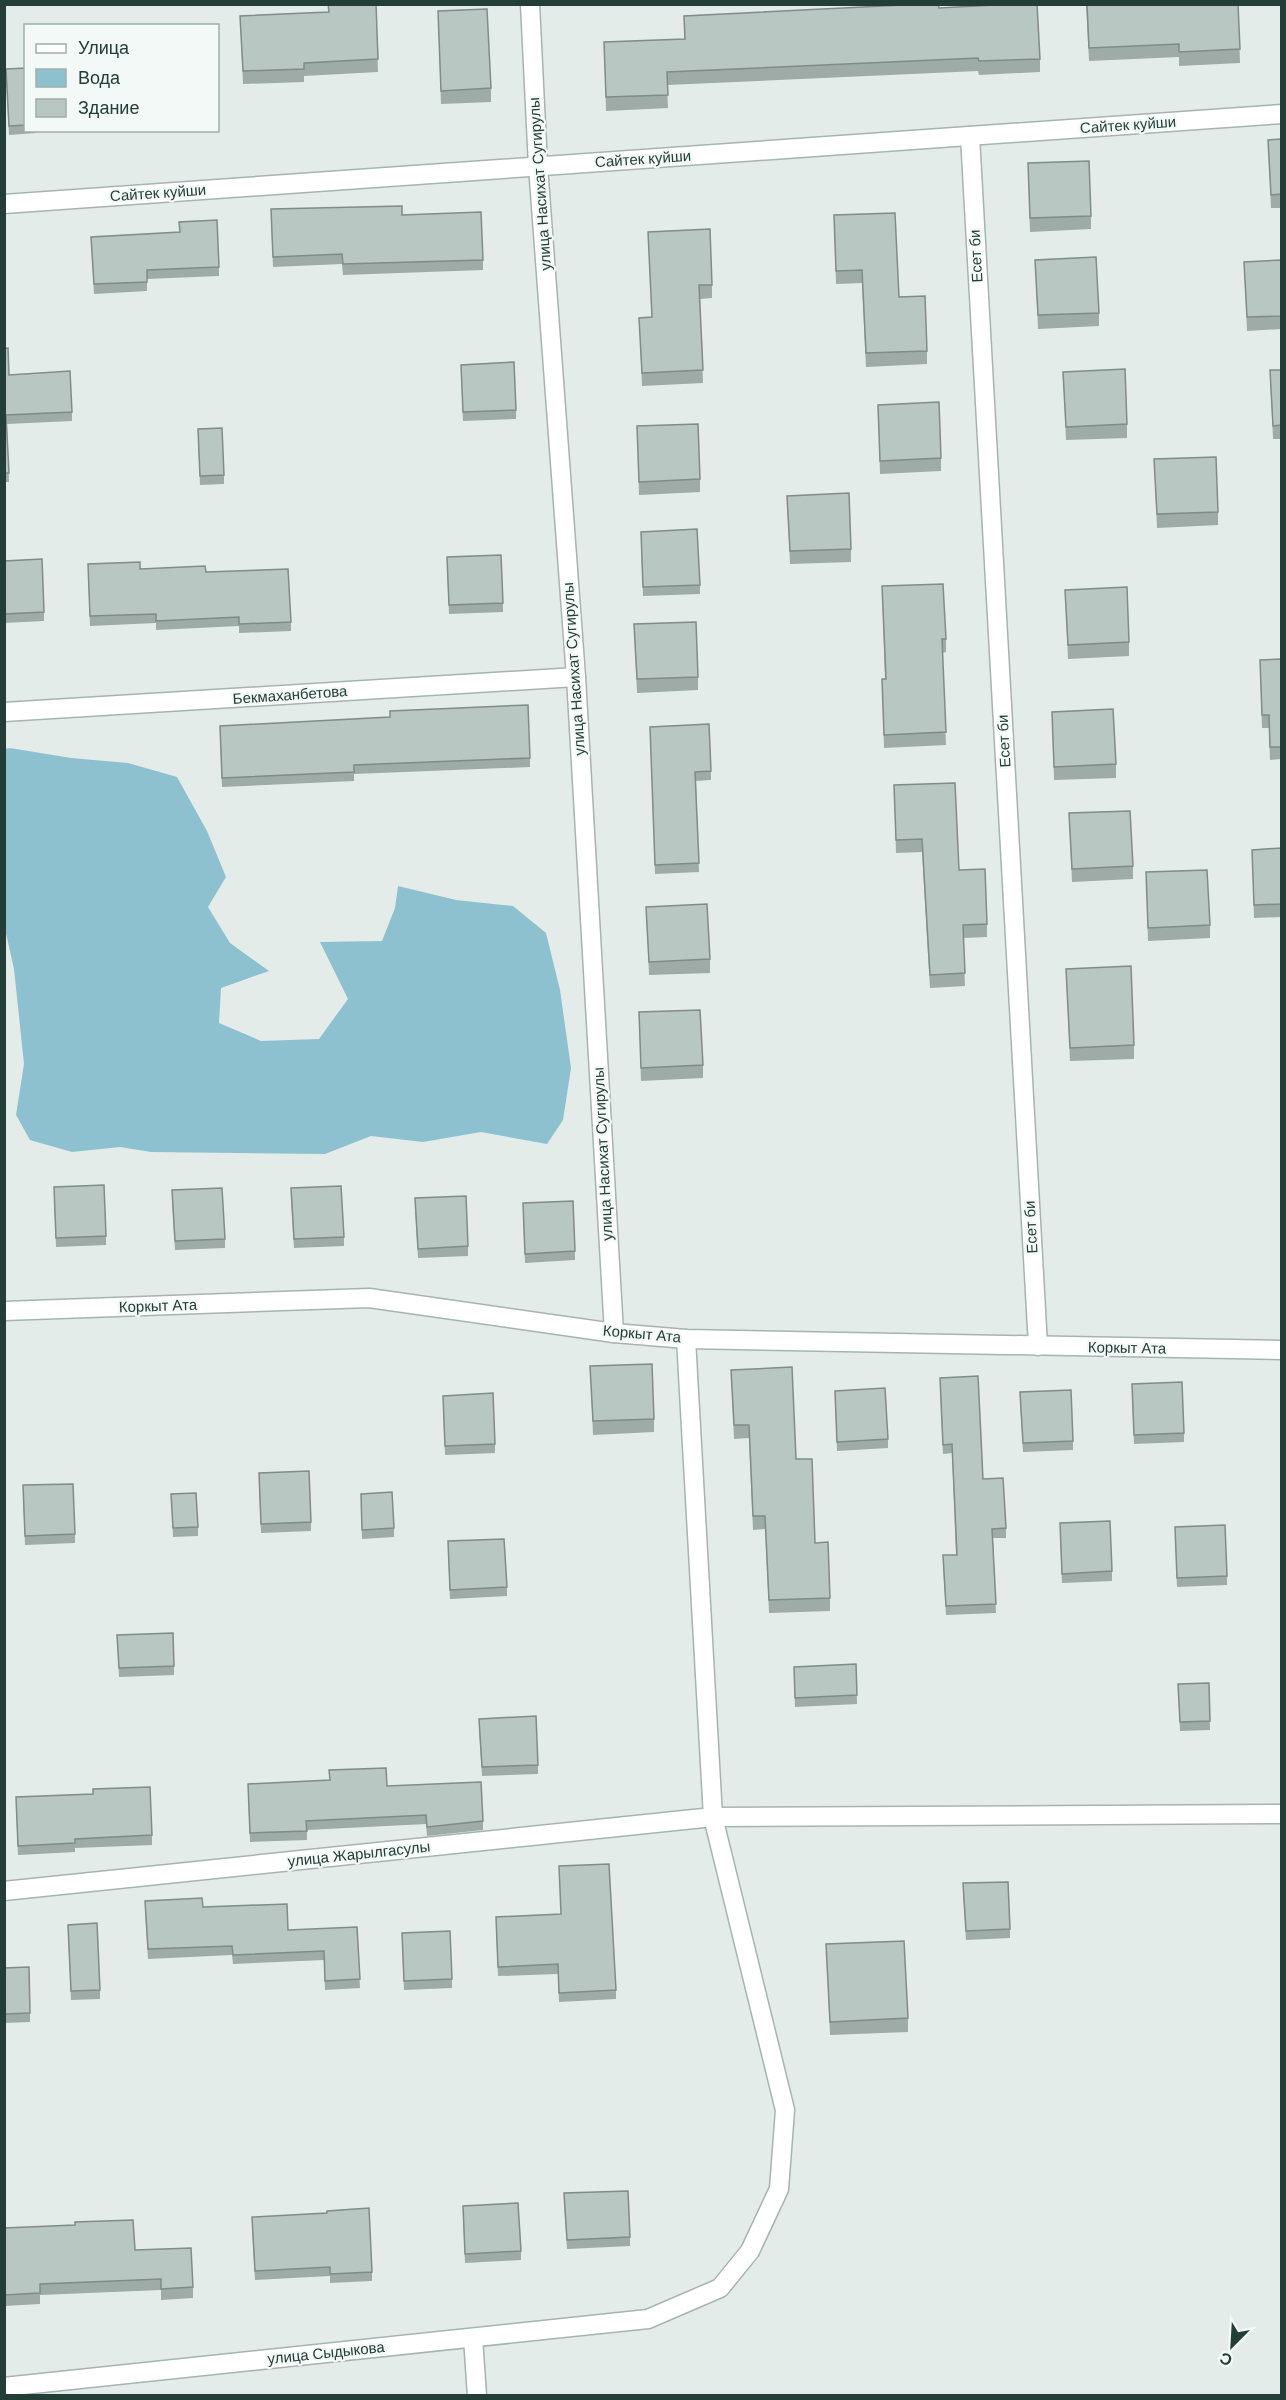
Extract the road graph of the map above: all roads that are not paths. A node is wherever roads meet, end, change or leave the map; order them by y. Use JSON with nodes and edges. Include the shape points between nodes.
{"nodes":[{"id":1,"x":530,"y":4,"type":"edge"},
{"id":2,"x":1281,"y":114,"type":"edge"},
{"id":3,"x":970,"y":136,"type":"junction"},
{"id":4,"x":538,"y":166,"type":"junction"},
{"id":5,"x":4,"y":204,"type":"edge"},
{"id":6,"x":576,"y":677,"type":"junction"},
{"id":7,"x":4,"y":712,"type":"edge"},
{"id":8,"x":4,"y":1311,"type":"edge"},
{"id":9,"x":614,"y":1333,"type":"junction"},
{"id":10,"x":686,"y":1339,"type":"junction"},
{"id":11,"x":1038,"y":1346,"type":"junction"},
{"id":12,"x":1281,"y":1350,"type":"edge"},
{"id":13,"x":1281,"y":1814,"type":"edge"},
{"id":14,"x":713,"y":1817,"type":"junction"},
{"id":15,"x":4,"y":1891,"type":"edge"},
{"id":16,"x":473,"y":2338,"type":"junction"},
{"id":17,"x":4,"y":2387,"type":"edge"},
{"id":18,"x":477,"y":2396,"type":"edge"}],
"edges":[{"from":1,"to":4,"type":"street","name":"улица Насихат Сугирулы"},
{"from":2,"to":3,"type":"street","name":"Сайтек куйши"},
{"from":3,"to":4,"type":"street","name":"Сайтек куйши"},
{"from":3,"to":11,"type":"street","name":"Есет би"},
{"from":4,"to":5,"type":"street","name":"Сайтек куйши"},
{"from":4,"to":6,"type":"street","name":"улица Насихат Сугирулы"},
{"from":6,"to":7,"type":"street","name":"Бекмаханбетова"},
{"from":6,"to":9,"type":"street","name":"улица Насихат Сугирулы"},
{"from":8,"to":9,"type":"street","name":"Коркыт Ата","via":[[369,1298]]},
{"from":9,"to":10,"type":"street","name":"Коркыт Ата"},
{"from":10,"to":11,"type":"street","name":"Коркыт Ата"},
{"from":10,"to":14,"type":"street","name":"улица Сыдыкова"},
{"from":11,"to":12,"type":"street","name":"Коркыт Ата"},
{"from":13,"to":14,"type":"street","name":"улица Жарылгасулы"},
{"from":14,"to":15,"type":"street","name":"улица Жарылгасулы"},
{"from":14,"to":16,"type":"street","name":"улица Сыдыкова","via":[[785,2110],[779,2189],[750,2251],[720,2288],[648,2319]]},
{"from":16,"to":17,"type":"street","name":"улица Сыдыкова"},
{"from":16,"to":18,"type":"street"}]}
